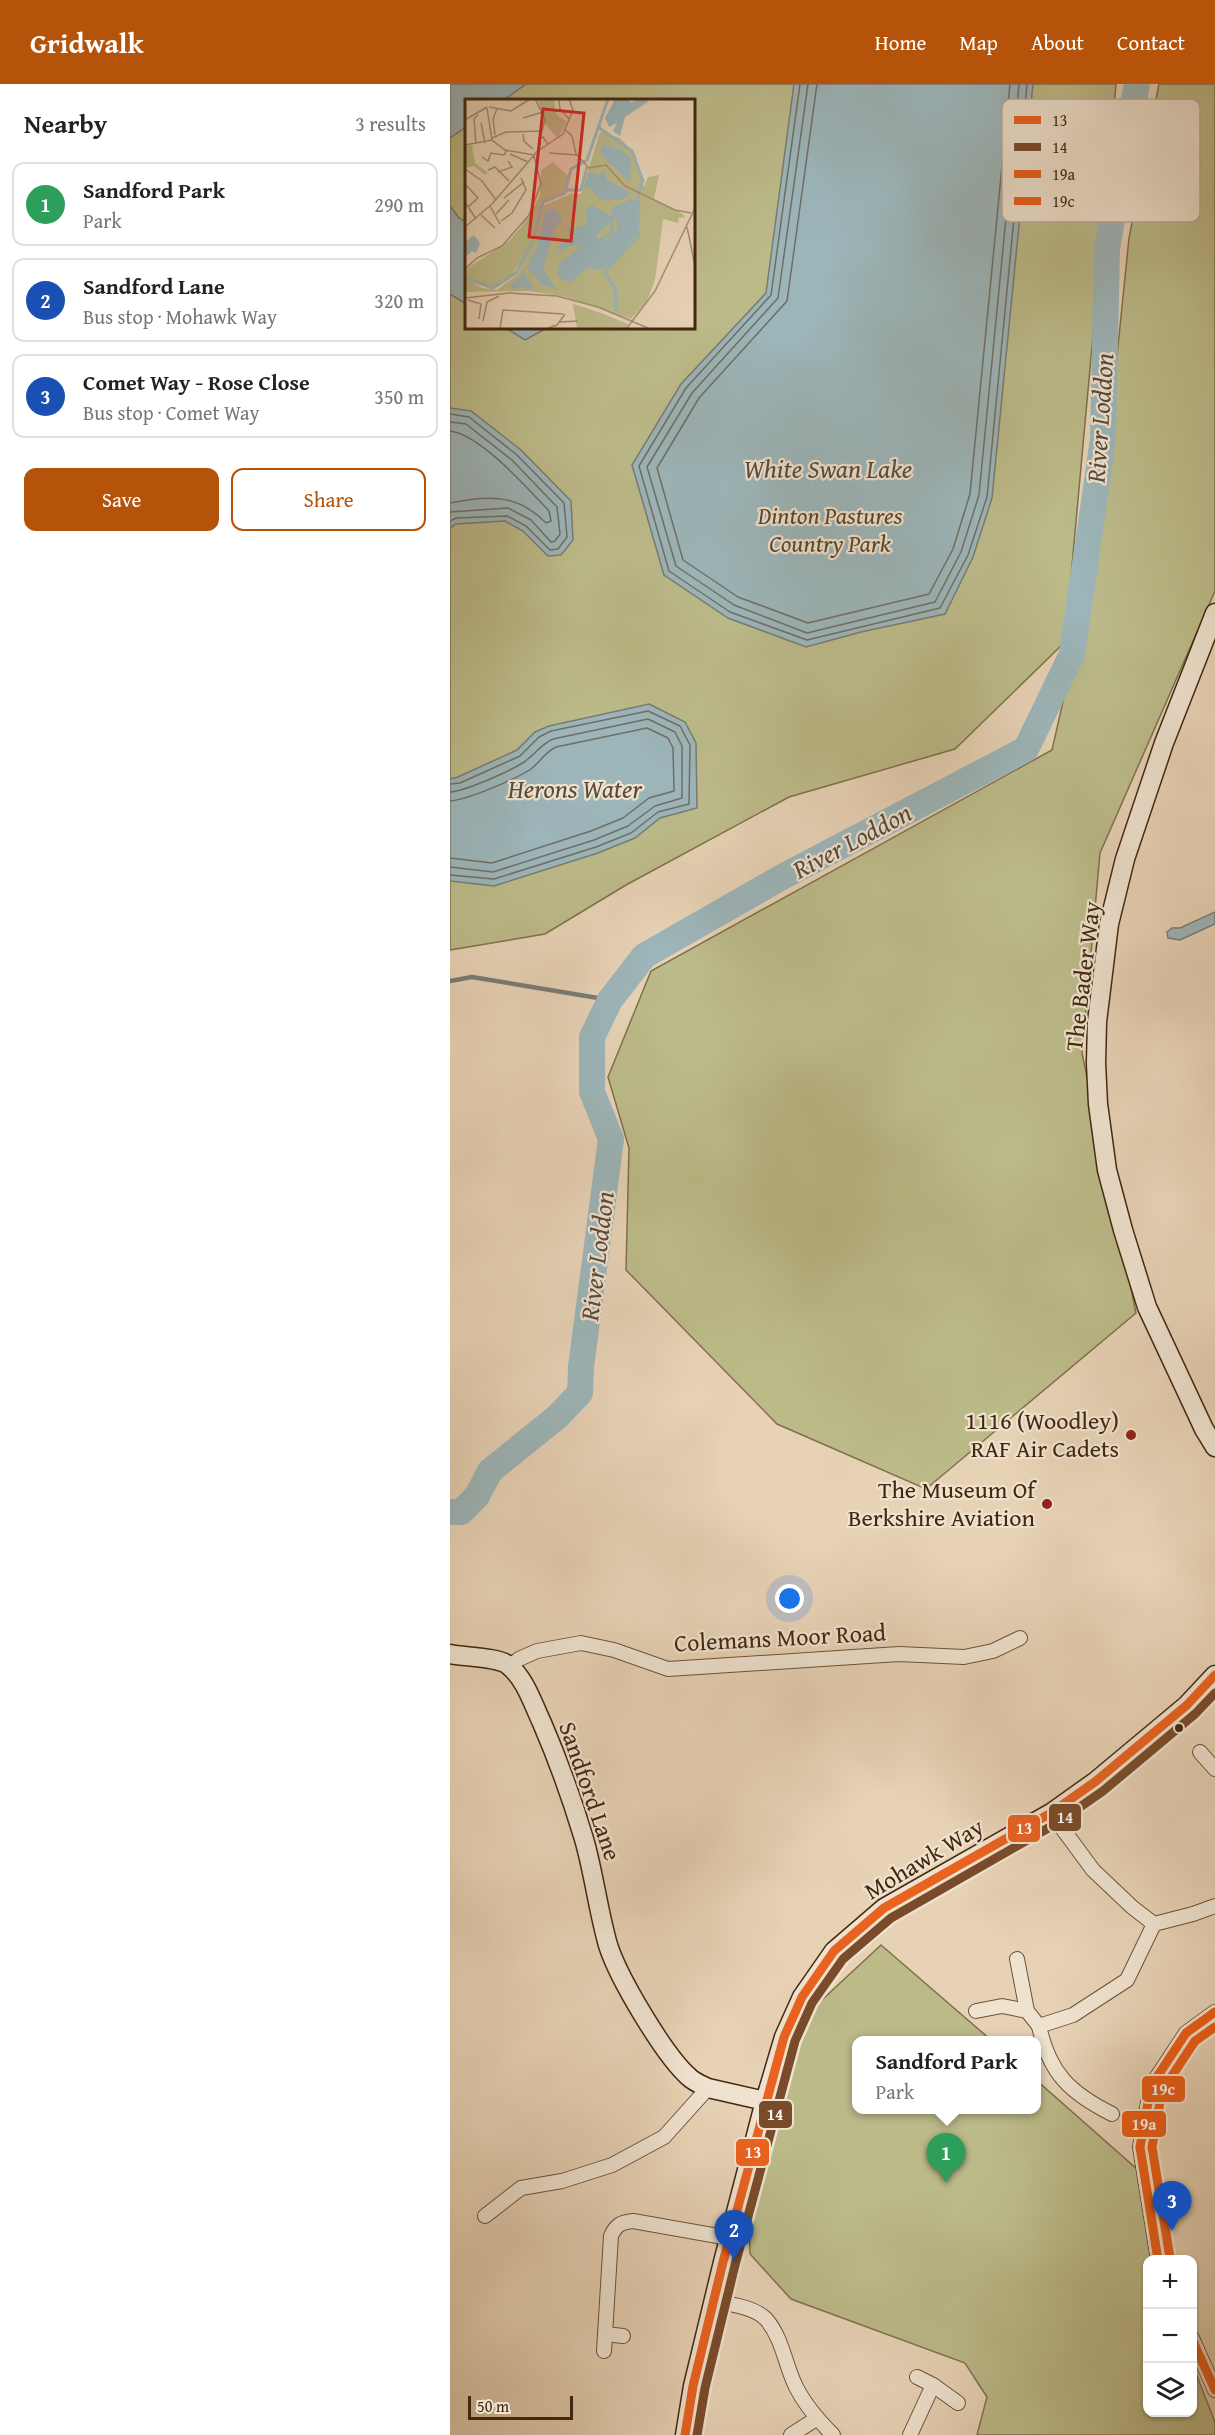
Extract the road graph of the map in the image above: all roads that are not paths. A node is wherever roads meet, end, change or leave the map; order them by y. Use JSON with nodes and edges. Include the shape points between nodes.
{"nodes":[{"id":1,"x":1215,"y":613,"type":"edge"},
{"id":2,"x":1215,"y":1447,"type":"edge"},
{"id":3,"x":1020,"y":1638,"type":"dead end"},
{"id":4,"x":450,"y":1654,"type":"edge"},
{"id":5,"x":511,"y":1666,"type":"junction"},
{"id":6,"x":1215,"y":1675,"type":"edge"},
{"id":7,"x":1200,"y":1752,"type":"dead end"},
{"id":8,"x":1215,"y":1769,"type":"edge"},
{"id":9,"x":1052,"y":1813,"type":"junction"},
{"id":10,"x":1215,"y":1906,"type":"edge"},
{"id":11,"x":1154,"y":1924,"type":"junction"},
{"id":12,"x":1017,"y":1959,"type":"dead end"},
{"id":13,"x":976,"y":2011,"type":"dead end"},
{"id":14,"x":1027,"y":2011,"type":"junction"},
{"id":15,"x":1215,"y":2012,"type":"edge"},
{"id":16,"x":1039,"y":2026,"type":"junction"},
{"id":17,"x":708,"y":2088,"type":"junction"},
{"id":18,"x":765,"y":2101,"type":"junction"},
{"id":19,"x":1112,"y":2114,"type":"dead end"},
{"id":20,"x":485,"y":2216,"type":"dead end"},
{"id":21,"x":729,"y":2238,"type":"junction"},
{"id":22,"x":1157,"y":2255,"type":"edge"},
{"id":23,"x":714,"y":2301,"type":"junction"},
{"id":24,"x":605,"y":2334,"type":"junction"},
{"id":25,"x":623,"y":2336,"type":"dead end"},
{"id":26,"x":1197,"y":2347,"type":"edge"},
{"id":27,"x":604,"y":2351,"type":"dead end"},
{"id":28,"x":1212,"y":2374,"type":"edge"},
{"id":29,"x":917,"y":2377,"type":"dead end"},
{"id":30,"x":933,"y":2385,"type":"junction"},
{"id":31,"x":1215,"y":2390,"type":"edge"},
{"id":32,"x":958,"y":2403,"type":"dead end"},
{"id":33,"x":816,"y":2419,"type":"junction"},
{"id":34,"x":685,"y":2435,"type":"edge"},
{"id":35,"x":791,"y":2435,"type":"edge"},
{"id":36,"x":833,"y":2435,"type":"edge"},
{"id":37,"x":910,"y":2435,"type":"edge"}],
"edges":[{"from":1,"to":2,"type":"street","name":"The Bader Way","via":[[1164,743],[1125,859],[1108,935],[1096,1063],[1107,1170],[1147,1307]]},
{"from":3,"to":5,"type":"street","name":"Colemans Moor Road","via":[[993,1651],[964,1657],[899,1654],[668,1669],[581,1643],[537,1651]]},
{"from":4,"to":5,"type":"street","via":[[503,1661]]},
{"from":5,"to":17,"type":"street","name":"Sandford Lane","via":[[524,1684],[556,1756],[594,1875],[608,1946],[631,1994],[668,2052],[689,2077]]},
{"from":6,"to":9,"type":"street","name":"Mohawk Way","via":[[1187,1705]]},
{"from":7,"to":8,"type":"street"},
{"from":9,"to":11,"type":"street","via":[[1093,1870]]},
{"from":9,"to":18,"type":"street","name":"Mohawk Way","via":[[892,1903],[834,1952],[790,2019]]},
{"from":10,"to":11,"type":"street"},
{"from":11,"to":16,"type":"street","via":[[1127,1980],[1073,2015]]},
{"from":12,"to":14,"type":"street"},
{"from":13,"to":14,"type":"street","via":[[1002,2006]]},
{"from":14,"to":16,"type":"street"},
{"from":15,"to":22,"type":"street","via":[[1186,2032],[1151,2086],[1140,2147]]},
{"from":16,"to":19,"type":"street","via":[[1043,2046],[1059,2076],[1084,2100]]},
{"from":17,"to":18,"type":"street","name":"Sandford Lane"},
{"from":17,"to":20,"type":"street","via":[[664,2137],[612,2165],[562,2181],[521,2187]]},
{"from":18,"to":21,"type":"street","name":"Mohawk Way"},
{"from":21,"to":23,"type":"street","name":"Mohawk Way"},
{"from":21,"to":24,"type":"street","via":[[633,2221],[615,2227],[611,2236]]},
{"from":23,"to":33,"type":"street","via":[[743,2307],[765,2318],[785,2354],[795,2386]]},
{"from":23,"to":34,"type":"street","name":"Mohawk Way"},
{"from":24,"to":25,"type":"street"},
{"from":24,"to":27,"type":"street"},
{"from":26,"to":28,"type":"street"},
{"from":28,"to":31,"type":"street"},
{"from":29,"to":30,"type":"street"},
{"from":30,"to":32,"type":"street"},
{"from":30,"to":37,"type":"street"},
{"from":33,"to":35,"type":"street"},
{"from":33,"to":36,"type":"street"}]}
